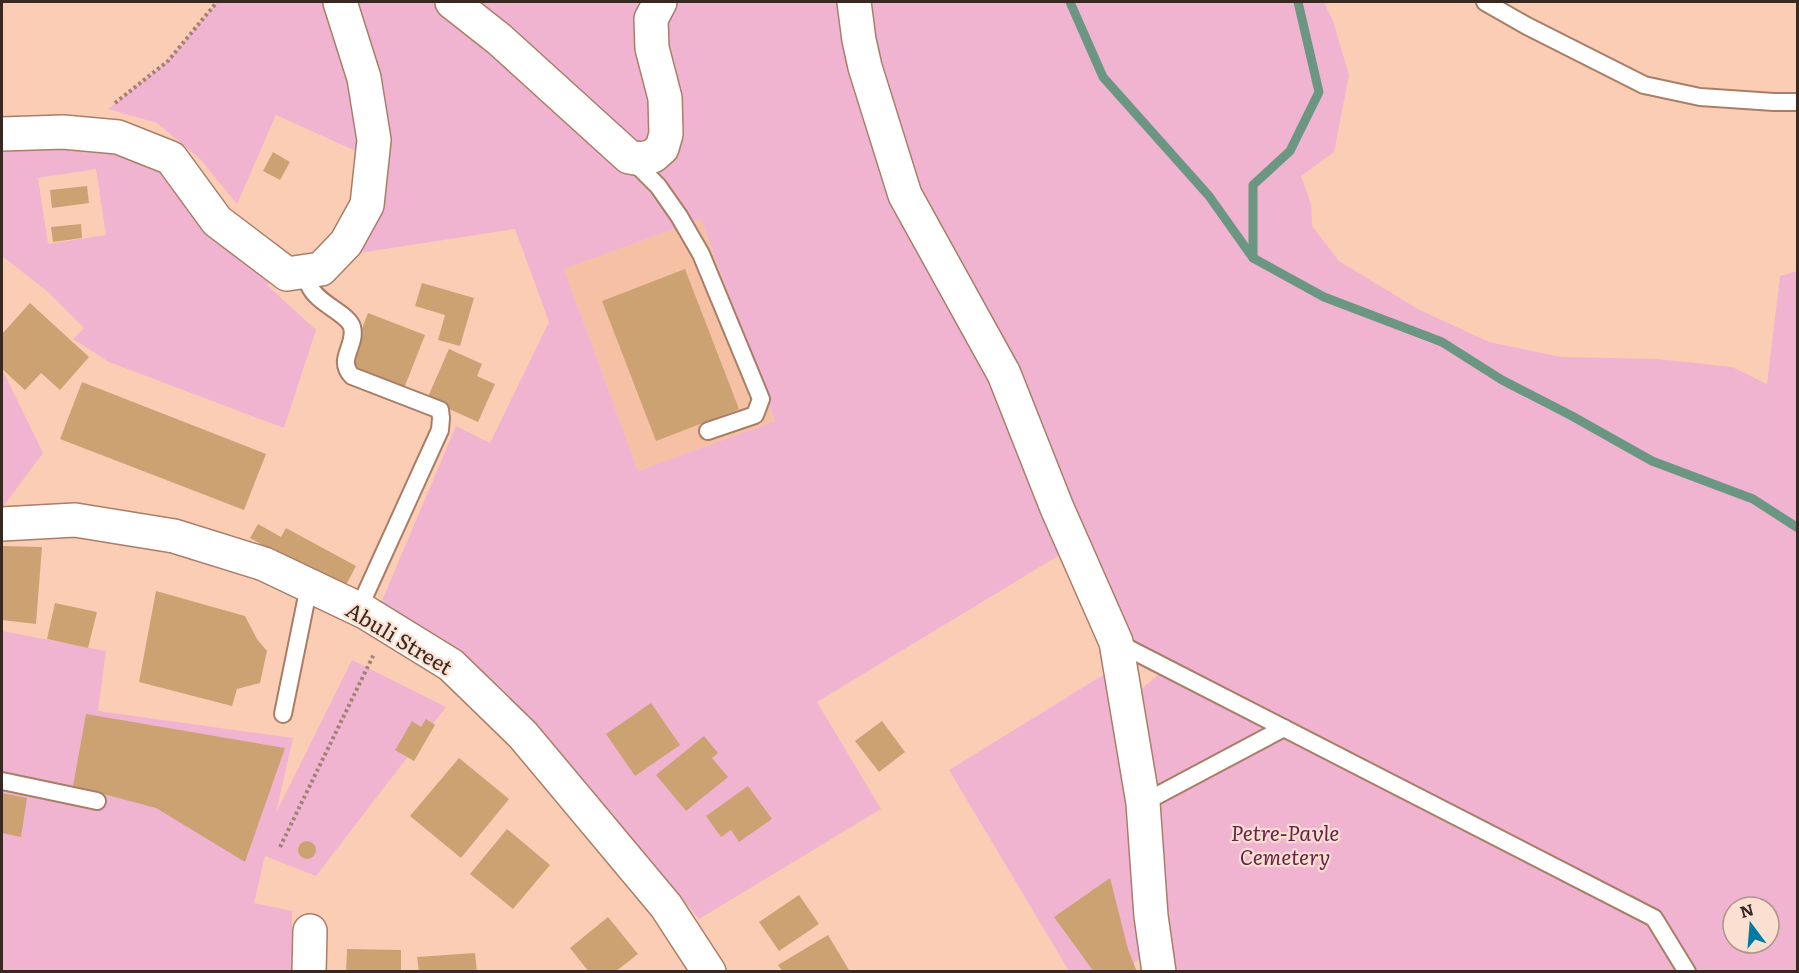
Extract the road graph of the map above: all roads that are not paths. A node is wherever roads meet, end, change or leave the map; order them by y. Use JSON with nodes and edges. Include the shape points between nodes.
{"nodes":[{"id":1,"x":340,"y":2,"type":"edge"},
{"id":2,"x":452,"y":2,"type":"edge"},
{"id":3,"x":854,"y":2,"type":"edge"},
{"id":4,"x":1485,"y":2,"type":"edge"},
{"id":5,"x":651,"y":14,"type":"edge"},
{"id":6,"x":1797,"y":102,"type":"edge"},
{"id":7,"x":2,"y":134,"type":"edge"},
{"id":8,"x":629,"y":157,"type":"junction"},
{"id":9,"x":307,"y":271,"type":"junction"},
{"id":10,"x":708,"y":431,"type":"dead end"},
{"id":11,"x":2,"y":524,"type":"edge"},
{"id":12,"x":309,"y":586,"type":"junction"},
{"id":13,"x":358,"y":609,"type":"junction"},
{"id":14,"x":1116,"y":642,"type":"junction"},
{"id":15,"x":283,"y":714,"type":"dead end"},
{"id":16,"x":1284,"y":728,"type":"junction"},
{"id":17,"x":2,"y":781,"type":"edge"},
{"id":18,"x":98,"y":801,"type":"dead end"},
{"id":19,"x":1143,"y":803,"type":"junction"},
{"id":20,"x":310,"y":931,"type":"dead end"},
{"id":21,"x":309,"y":972,"type":"edge"},
{"id":22,"x":709,"y":972,"type":"edge"},
{"id":23,"x":1159,"y":972,"type":"edge"},
{"id":24,"x":1687,"y":972,"type":"edge"}],
"edges":[{"from":1,"to":9,"type":"street","via":[[364,78],[374,140],[367,205],[346,243],[321,269]]},
{"from":2,"to":8,"type":"street","via":[[499,39]]},
{"from":3,"to":14,"type":"street","via":[[865,67],[905,195],[1004,374]]},
{"from":4,"to":6,"type":"lane","via":[[1644,85],[1700,98]]},
{"from":5,"to":8,"type":"street","via":[[652,48],[665,98],[666,135],[662,148],[652,156]]},
{"from":7,"to":9,"type":"street","via":[[63,132],[118,137],[171,158],[217,221],[287,274]]},
{"from":8,"to":10,"type":"lane","via":[[658,186],[701,254],[761,399],[754,415]]},
{"from":9,"to":13,"type":"lane","via":[[308,285],[318,299],[351,323],[346,370],[352,376],[440,410],[440,430]]},
{"from":11,"to":12,"type":"street","name":"Abuli Street","via":[[75,520],[174,536],[264,564]]},
{"from":12,"to":13,"type":"street","name":"Abuli Street"},
{"from":12,"to":15,"type":"lane"},
{"from":13,"to":22,"type":"street","name":"Abuli Street","via":[[451,665],[523,735],[666,906]]},
{"from":14,"to":16,"type":"lane"},
{"from":14,"to":19,"type":"street"},
{"from":16,"to":19,"type":"lane"},
{"from":16,"to":24,"type":"lane","via":[[1654,918]]},
{"from":17,"to":18,"type":"lane"},
{"from":19,"to":23,"type":"street","via":[[1150,916]]},
{"from":20,"to":21,"type":"street"}]}
